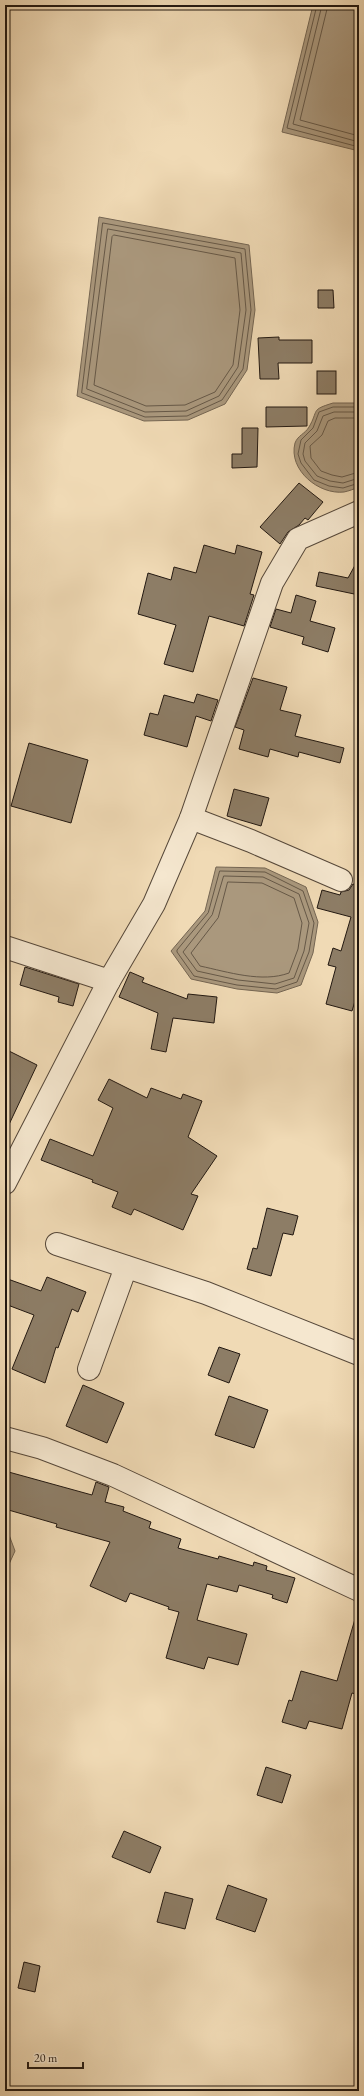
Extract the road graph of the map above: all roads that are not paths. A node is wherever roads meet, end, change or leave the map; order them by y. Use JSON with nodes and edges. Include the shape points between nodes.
{"nodes":[{"id":1,"x":359,"y":512,"type":"edge"},
{"id":2,"x":191,"y":818,"type":"junction"},
{"id":3,"x":341,"y":880,"type":"dead end"},
{"id":4,"x":5,"y":947,"type":"edge"},
{"id":5,"x":109,"y":981,"type":"junction"},
{"id":6,"x":5,"y":1183,"type":"edge"},
{"id":7,"x":57,"y":1244,"type":"dead end"},
{"id":8,"x":126,"y":1267,"type":"junction"},
{"id":9,"x":359,"y":1354,"type":"edge"},
{"id":10,"x":89,"y":1369,"type":"dead end"},
{"id":11,"x":5,"y":1438,"type":"edge"},
{"id":12,"x":358,"y":1584,"type":"edge"}],
"edges":[{"from":1,"to":2,"type":"street","via":[[298,539],[272,583]]},
{"from":2,"to":3,"type":"street"},
{"from":2,"to":5,"type":"street","via":[[154,904]]},
{"from":4,"to":5,"type":"street"},
{"from":5,"to":6,"type":"street"},
{"from":7,"to":8,"type":"street"},
{"from":8,"to":9,"type":"street","via":[[206,1293]]},
{"from":8,"to":10,"type":"street"},
{"from":11,"to":12,"type":"street","via":[[42,1448],[113,1475]]}]}
